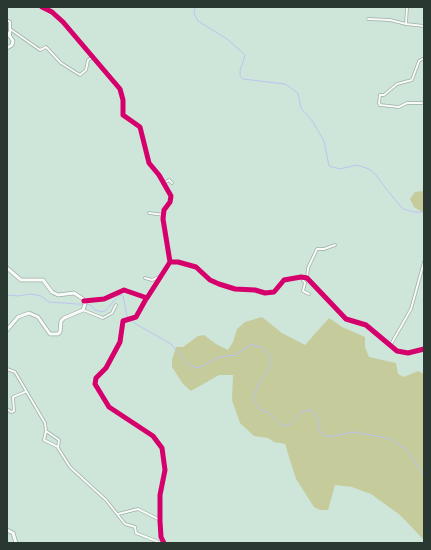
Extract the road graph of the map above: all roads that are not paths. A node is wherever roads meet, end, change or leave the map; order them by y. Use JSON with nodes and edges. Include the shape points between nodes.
{"nodes":[{"id":1,"x":42,"y":7,"type":"edge"},
{"id":2,"x":407,"y":7,"type":"edge"},
{"id":3,"x":368,"y":19,"type":"dead end"},
{"id":4,"x":7,"y":20,"type":"edge"},
{"id":5,"x":406,"y":24,"type":"junction"},
{"id":6,"x":424,"y":26,"type":"edge"},
{"id":7,"x":10,"y":29,"type":"junction"},
{"id":8,"x":7,"y":32,"type":"edge"},
{"id":9,"x":10,"y":36,"type":"junction"},
{"id":10,"x":10,"y":47,"type":"edge"},
{"id":11,"x":93,"y":57,"type":"junction"},
{"id":12,"x":424,"y":58,"type":"edge"},
{"id":13,"x":422,"y":103,"type":"dead end"},
{"id":14,"x":164,"y":183,"type":"junction"},
{"id":15,"x":172,"y":183,"type":"dead end"},
{"id":16,"x":149,"y":213,"type":"dead end"},
{"id":17,"x":164,"y":215,"type":"junction"},
{"id":18,"x":334,"y":245,"type":"dead end"},
{"id":19,"x":170,"y":262,"type":"junction"},
{"id":20,"x":424,"y":262,"type":"edge"},
{"id":21,"x":7,"y":268,"type":"edge"},
{"id":22,"x":160,"y":276,"type":"junction"},
{"id":23,"x":301,"y":277,"type":"junction"},
{"id":24,"x":145,"y":278,"type":"dead end"},
{"id":25,"x":307,"y":278,"type":"junction"},
{"id":26,"x":309,"y":294,"type":"dead end"},
{"id":27,"x":146,"y":299,"type":"junction"},
{"id":28,"x":84,"y":301,"type":"junction"},
{"id":29,"x":116,"y":306,"type":"dead end"},
{"id":30,"x":83,"y":310,"type":"junction"},
{"id":31,"x":7,"y":330,"type":"edge"},
{"id":32,"x":390,"y":346,"type":"junction"},
{"id":33,"x":424,"y":349,"type":"edge"},
{"id":34,"x":7,"y":369,"type":"edge"},
{"id":35,"x":25,"y":392,"type":"junction"},
{"id":36,"x":7,"y":409,"type":"edge"},
{"id":37,"x":46,"y":431,"type":"junction"},
{"id":38,"x":58,"y":446,"type":"junction"},
{"id":39,"x":118,"y":514,"type":"junction"},
{"id":40,"x":160,"y":520,"type":"junction"},
{"id":41,"x":7,"y":530,"type":"edge"},
{"id":42,"x":16,"y":543,"type":"edge"},
{"id":43,"x":161,"y":543,"type":"edge"},
{"id":44,"x":164,"y":543,"type":"edge"}],
"edges":[{"from":1,"to":11,"type":"street","via":[[57,16]]},
{"from":2,"to":5,"type":"street"},
{"from":3,"to":5,"type":"street"},
{"from":4,"to":7,"type":"street","via":[[10,22]]},
{"from":5,"to":6,"type":"street"},
{"from":7,"to":9,"type":"street"},
{"from":7,"to":11,"type":"street","via":[[40,50],[46,46],[61,63],[80,75],[86,70],[88,60]]},
{"from":8,"to":9,"type":"main road"},
{"from":9,"to":10,"type":"main road","via":[[13,41]]},
{"from":11,"to":14,"type":"street","via":[[120,89],[123,115],[140,127],[149,163]]},
{"from":12,"to":13,"type":"street","via":[[419,61],[412,80],[397,84],[384,95],[380,95],[379,104],[399,107],[407,103]]},
{"from":14,"to":15,"type":"street","via":[[169,180]]},
{"from":14,"to":17,"type":"street","via":[[171,198]]},
{"from":16,"to":17,"type":"street"},
{"from":17,"to":19,"type":"street"},
{"from":18,"to":25,"type":"street","via":[[317,249],[308,268]]},
{"from":19,"to":22,"type":"street"},
{"from":19,"to":23,"type":"street","via":[[196,267],[210,280],[219,284],[265,293],[274,292],[284,280]]},
{"from":20,"to":32,"type":"street","via":[[412,309]]},
{"from":21,"to":28,"type":"main road","via":[[20,280],[42,280],[56,294],[63,296],[74,293]]},
{"from":22,"to":24,"type":"street","via":[[152,280]]},
{"from":22,"to":27,"type":"street"},
{"from":23,"to":25,"type":"street"},
{"from":23,"to":26,"type":"street","via":[[305,283],[303,290]]},
{"from":25,"to":32,"type":"street","via":[[346,319],[366,325]]},
{"from":27,"to":28,"type":"street","via":[[124,290],[104,299]]},
{"from":27,"to":40,"type":"street","via":[[136,317],[123,321],[120,342],[106,368],[96,378],[95,384],[109,407],[153,436],[162,448],[165,470],[160,495]]},
{"from":28,"to":30,"type":"main road"},
{"from":29,"to":30,"type":"street","via":[[112,313],[103,318]]},
{"from":30,"to":31,"type":"main road","via":[[64,318],[60,332],[55,335],[48,332],[38,317],[29,313],[18,317]]},
{"from":32,"to":33,"type":"street","via":[[403,354]]},
{"from":34,"to":35,"type":"street","via":[[15,372]]},
{"from":35,"to":36,"type":"street","via":[[14,397],[14,411]]},
{"from":35,"to":37,"type":"street","via":[[45,423]]},
{"from":37,"to":38,"type":"street","via":[[59,440]]},
{"from":37,"to":38,"type":"street","via":[[44,440]]},
{"from":38,"to":39,"type":"street","via":[[70,467]]},
{"from":39,"to":40,"type":"street","via":[[136,509]]},
{"from":39,"to":43,"type":"street","via":[[125,524],[135,527],[136,533]]},
{"from":40,"to":44,"type":"street"},
{"from":41,"to":42,"type":"main road","via":[[13,533]]}]}
